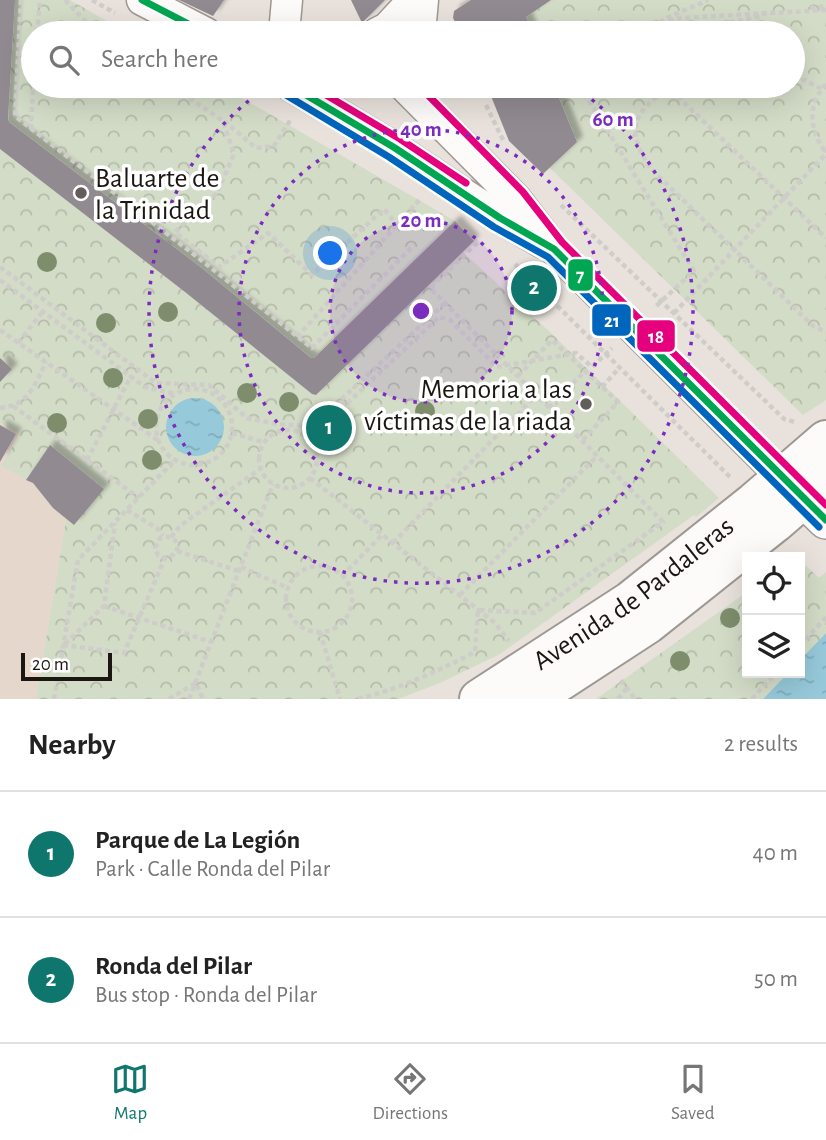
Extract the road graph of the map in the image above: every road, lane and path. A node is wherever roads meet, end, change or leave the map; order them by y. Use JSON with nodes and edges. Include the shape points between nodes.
{"nodes":[{"id":1,"x":21,"y":0,"type":"edge"},
{"id":2,"x":40,"y":0,"type":"edge"},
{"id":3,"x":65,"y":0,"type":"edge"},
{"id":4,"x":142,"y":0,"type":"edge"},
{"id":5,"x":287,"y":0,"type":"edge"},
{"id":6,"x":413,"y":0,"type":"edge"},
{"id":7,"x":423,"y":0,"type":"edge"},
{"id":8,"x":708,"y":0,"type":"edge"},
{"id":9,"x":826,"y":8,"type":"edge"},
{"id":10,"x":787,"y":12,"type":"junction"},
{"id":11,"x":38,"y":21,"type":"edge"},
{"id":12,"x":86,"y":21,"type":"edge"},
{"id":13,"x":183,"y":21,"type":"edge"},
{"id":14,"x":285,"y":21,"type":"edge"},
{"id":15,"x":394,"y":21,"type":"edge"},
{"id":16,"x":421,"y":21,"type":"edge"},
{"id":17,"x":660,"y":21,"type":"edge"},
{"id":18,"x":671,"y":21,"type":"edge"},
{"id":19,"x":737,"y":21,"type":"edge"},
{"id":20,"x":805,"y":80,"type":"edge"},
{"id":21,"x":826,"y":84,"type":"edge"},
{"id":22,"x":821,"y":89,"type":"junction"},
{"id":23,"x":32,"y":98,"type":"edge"},
{"id":24,"x":189,"y":98,"type":"edge"},
{"id":25,"x":301,"y":98,"type":"edge"},
{"id":26,"x":304,"y":98,"type":"edge"},
{"id":27,"x":418,"y":98,"type":"edge"},
{"id":28,"x":422,"y":98,"type":"edge"},
{"id":29,"x":587,"y":98,"type":"edge"},
{"id":30,"x":654,"y":98,"type":"edge"},
{"id":31,"x":679,"y":98,"type":"edge"},
{"id":32,"x":486,"y":105,"type":"dead end"},
{"id":33,"x":223,"y":121,"type":"junction"},
{"id":34,"x":31,"y":130,"type":"junction"},
{"id":35,"x":506,"y":147,"type":"dead end"},
{"id":36,"x":395,"y":148,"type":"junction"},
{"id":37,"x":826,"y":154,"type":"edge"},
{"id":38,"x":554,"y":198,"type":"dead end"},
{"id":39,"x":784,"y":198,"type":"junction"},
{"id":40,"x":419,"y":201,"type":"dead end"},
{"id":41,"x":397,"y":225,"type":"junction"},
{"id":42,"x":485,"y":234,"type":"dead end"},
{"id":43,"x":826,"y":238,"type":"edge"},
{"id":44,"x":414,"y":245,"type":"dead end"},
{"id":45,"x":554,"y":249,"type":"junction"},
{"id":46,"x":734,"y":250,"type":"junction"},
{"id":47,"x":513,"y":262,"type":"dead end"},
{"id":48,"x":0,"y":267,"type":"edge"},
{"id":49,"x":0,"y":280,"type":"edge"},
{"id":50,"x":661,"y":301,"type":"junction"},
{"id":51,"x":445,"y":303,"type":"junction"},
{"id":52,"x":43,"y":311,"type":"junction"},
{"id":53,"x":674,"y":313,"type":"junction"},
{"id":54,"x":633,"y":328,"type":"junction"},
{"id":55,"x":0,"y":330,"type":"edge"},
{"id":56,"x":826,"y":332,"type":"edge"},
{"id":57,"x":298,"y":337,"type":"junction"},
{"id":58,"x":18,"y":343,"type":"junction"},
{"id":59,"x":607,"y":353,"type":"junction"},
{"id":60,"x":568,"y":355,"type":"junction"},
{"id":61,"x":532,"y":361,"type":"junction"},
{"id":62,"x":46,"y":362,"type":"junction"},
{"id":63,"x":507,"y":365,"type":"junction"},
{"id":64,"x":620,"y":367,"type":"junction"},
{"id":65,"x":585,"y":371,"type":"junction"},
{"id":66,"x":131,"y":376,"type":"junction"},
{"id":67,"x":518,"y":376,"type":"junction"},
{"id":68,"x":602,"y":387,"type":"junction"},
{"id":69,"x":177,"y":394,"type":"junction"},
{"id":70,"x":536,"y":395,"type":"junction"},
{"id":71,"x":13,"y":406,"type":"junction"},
{"id":72,"x":0,"y":408,"type":"edge"},
{"id":73,"x":550,"y":408,"type":"junction"},
{"id":74,"x":114,"y":409,"type":"junction"},
{"id":75,"x":783,"y":419,"type":"dead end"},
{"id":76,"x":312,"y":426,"type":"junction"},
{"id":77,"x":232,"y":433,"type":"junction"},
{"id":78,"x":304,"y":434,"type":"junction"},
{"id":79,"x":826,"y":440,"type":"edge"},
{"id":80,"x":159,"y":441,"type":"junction"},
{"id":81,"x":582,"y":441,"type":"junction"},
{"id":82,"x":263,"y":442,"type":"junction"},
{"id":83,"x":597,"y":456,"type":"junction"},
{"id":84,"x":87,"y":460,"type":"junction"},
{"id":85,"x":175,"y":460,"type":"junction"},
{"id":86,"x":260,"y":469,"type":"junction"},
{"id":87,"x":310,"y":478,"type":"junction"},
{"id":88,"x":273,"y":484,"type":"junction"},
{"id":89,"x":810,"y":494,"type":"edge"},
{"id":90,"x":139,"y":498,"type":"junction"},
{"id":91,"x":754,"y":502,"type":"junction"},
{"id":92,"x":127,"y":510,"type":"junction"},
{"id":93,"x":115,"y":522,"type":"junction"},
{"id":94,"x":382,"y":535,"type":"junction"},
{"id":95,"x":163,"y":536,"type":"junction"},
{"id":96,"x":171,"y":537,"type":"junction"},
{"id":97,"x":393,"y":543,"type":"junction"},
{"id":98,"x":177,"y":551,"type":"junction"},
{"id":99,"x":165,"y":558,"type":"junction"},
{"id":100,"x":240,"y":569,"type":"junction"},
{"id":101,"x":342,"y":576,"type":"junction"},
{"id":102,"x":288,"y":588,"type":"junction"},
{"id":103,"x":460,"y":595,"type":"junction"},
{"id":104,"x":104,"y":606,"type":"junction"},
{"id":105,"x":478,"y":610,"type":"junction"},
{"id":106,"x":826,"y":617,"type":"edge"},
{"id":107,"x":139,"y":618,"type":"junction"},
{"id":108,"x":320,"y":632,"type":"junction"},
{"id":109,"x":805,"y":640,"type":"edge"},
{"id":110,"x":211,"y":642,"type":"junction"},
{"id":111,"x":63,"y":645,"type":"junction"},
{"id":112,"x":512,"y":645,"type":"dead end"},
{"id":113,"x":771,"y":678,"type":"edge"},
{"id":114,"x":196,"y":683,"type":"junction"},
{"id":115,"x":626,"y":688,"type":"dead end"},
{"id":116,"x":54,"y":699,"type":"edge"},
{"id":117,"x":169,"y":699,"type":"edge"},
{"id":118,"x":189,"y":699,"type":"edge"},
{"id":119,"x":203,"y":699,"type":"edge"},
{"id":120,"x":340,"y":699,"type":"edge"},
{"id":121,"x":358,"y":699,"type":"edge"},
{"id":122,"x":479,"y":699,"type":"edge"},
{"id":123,"x":533,"y":699,"type":"edge"},
{"id":124,"x":618,"y":699,"type":"edge"},
{"id":125,"x":752,"y":699,"type":"edge"}],
"edges":[{"from":1,"to":34,"type":"path","via":[[15,116]]},
{"from":2,"to":11,"type":"path"},
{"from":3,"to":12,"type":"path"},
{"from":4,"to":13,"type":"street"},
{"from":5,"to":14,"type":"street"},
{"from":6,"to":15,"type":"street"},
{"from":7,"to":16,"type":"street"},
{"from":8,"to":17,"type":"path"},
{"from":9,"to":10,"type":"path"},
{"from":10,"to":18,"type":"path"},
{"from":10,"to":19,"type":"path"},
{"from":20,"to":22,"type":"path"},
{"from":21,"to":22,"type":"path"},
{"from":22,"to":37,"type":"path","via":[[814,102],[813,130]]},
{"from":23,"to":34,"type":"path"},
{"from":24,"to":33,"type":"path"},
{"from":25,"to":33,"type":"path","via":[[274,146],[256,148]]},
{"from":26,"to":36,"type":"street"},
{"from":27,"to":36,"type":"street","via":[[425,123],[421,135],[408,146]]},
{"from":28,"to":45,"type":"street","via":[[516,199]]},
{"from":29,"to":50,"type":"path","via":[[694,271]]},
{"from":30,"to":46,"type":"path","via":[[636,119],[641,153],[650,168]]},
{"from":31,"to":39,"type":"path"},
{"from":32,"to":35,"type":"path"},
{"from":33,"to":41,"type":"path","via":[[234,154],[230,164],[217,193],[175,232],[219,267],[268,233],[312,275],[384,209]]},
{"from":34,"to":57,"type":"path"},
{"from":36,"to":45,"type":"street"},
{"from":37,"to":39,"type":"path"},
{"from":38,"to":50,"type":"path"},
{"from":39,"to":43,"type":"path"},
{"from":39,"to":46,"type":"path"},
{"from":40,"to":41,"type":"path"},
{"from":41,"to":57,"type":"path"},
{"from":42,"to":51,"type":"path","via":[[430,288]]},
{"from":44,"to":57,"type":"path","via":[[312,348]]},
{"from":45,"to":54,"type":"street"},
{"from":46,"to":53,"type":"path"},
{"from":46,"to":56,"type":"path","via":[[813,326]]},
{"from":47,"to":59,"type":"path"},
{"from":48,"to":76,"type":"path","via":[[156,383],[209,385],[247,418]]},
{"from":49,"to":52,"type":"path"},
{"from":50,"to":53,"type":"path"},
{"from":50,"to":54,"type":"path"},
{"from":51,"to":63,"type":"path"},
{"from":51,"to":76,"type":"path"},
{"from":52,"to":58,"type":"path"},
{"from":52,"to":66,"type":"path"},
{"from":53,"to":75,"type":"path"},
{"from":54,"to":59,"type":"path"},
{"from":54,"to":89,"type":"street"},
{"from":55,"to":58,"type":"path"},
{"from":58,"to":62,"type":"path"},
{"from":59,"to":60,"type":"path","via":[[592,367],[576,353]]},
{"from":59,"to":64,"type":"path"},
{"from":60,"to":61,"type":"path"},
{"from":60,"to":61,"type":"path","via":[[552,340]]},
{"from":60,"to":65,"type":"path"},
{"from":61,"to":63,"type":"path"},
{"from":61,"to":67,"type":"path"},
{"from":62,"to":71,"type":"path","via":[[25,399]]},
{"from":62,"to":74,"type":"path"},
{"from":63,"to":67,"type":"path"},
{"from":63,"to":76,"type":"path","via":[[497,367],[450,320],[439,317],[322,426]]},
{"from":64,"to":68,"type":"path"},
{"from":64,"to":91,"type":"path"},
{"from":65,"to":68,"type":"path"},
{"from":65,"to":73,"type":"path"},
{"from":66,"to":69,"type":"path","via":[[145,387]]},
{"from":66,"to":74,"type":"path"},
{"from":67,"to":70,"type":"path"},
{"from":68,"to":81,"type":"path","via":[[618,402]]},
{"from":69,"to":77,"type":"path","via":[[204,390],[219,399],[228,409]]},
{"from":69,"to":80,"type":"path","via":[[159,414]]},
{"from":70,"to":73,"type":"path"},
{"from":70,"to":97,"type":"path"},
{"from":71,"to":72,"type":"path"},
{"from":71,"to":84,"type":"path"},
{"from":73,"to":81,"type":"path"},
{"from":74,"to":80,"type":"path"},
{"from":74,"to":84,"type":"path"},
{"from":76,"to":78,"type":"path"},
{"from":77,"to":82,"type":"path"},
{"from":77,"to":85,"type":"path","via":[[221,454],[211,461],[199,465]]},
{"from":78,"to":82,"type":"path","via":[[286,429]]},
{"from":78,"to":87,"type":"path","via":[[316,449]]},
{"from":79,"to":89,"type":"main road"},
{"from":80,"to":85,"type":"path"},
{"from":81,"to":83,"type":"path"},
{"from":82,"to":86,"type":"path"},
{"from":83,"to":103,"type":"path"},
{"from":83,"to":105,"type":"path","via":[[663,522],[535,613]]},
{"from":84,"to":90,"type":"path"},
{"from":85,"to":90,"type":"path"},
{"from":86,"to":88,"type":"path"},
{"from":86,"to":96,"type":"path"},
{"from":87,"to":88,"type":"path","via":[[293,488]]},
{"from":87,"to":94,"type":"path"},
{"from":88,"to":100,"type":"path"},
{"from":89,"to":91,"type":"main road","name":"Avenida de Pardaleras"},
{"from":89,"to":123,"type":"main road","name":"Avenida de Pardaleras","via":[[648,624]]},
{"from":90,"to":92,"type":"path"},
{"from":91,"to":122,"type":"main road","name":"Avenida de Pardaleras","via":[[630,601]]},
{"from":92,"to":93,"type":"path"},
{"from":92,"to":95,"type":"path"},
{"from":93,"to":104,"type":"path"},
{"from":93,"to":111,"type":"path","via":[[78,560]]},
{"from":94,"to":97,"type":"path"},
{"from":94,"to":101,"type":"path"},
{"from":95,"to":96,"type":"path"},
{"from":95,"to":99,"type":"path","via":[[155,548]]},
{"from":96,"to":98,"type":"path"},
{"from":97,"to":103,"type":"path"},
{"from":98,"to":99,"type":"path"},
{"from":98,"to":100,"type":"path"},
{"from":99,"to":107,"type":"path"},
{"from":100,"to":102,"type":"path"},
{"from":100,"to":110,"type":"path"},
{"from":101,"to":102,"type":"path","via":[[334,569],[312,566],[293,578]]},
{"from":101,"to":108,"type":"path","via":[[351,606],[340,624]]},
{"from":102,"to":108,"type":"path","via":[[287,609],[292,618],[309,631]]},
{"from":103,"to":105,"type":"path"},
{"from":104,"to":107,"type":"path"},
{"from":104,"to":111,"type":"path"},
{"from":105,"to":112,"type":"path"},
{"from":105,"to":121,"type":"path","via":[[475,652],[406,684]]},
{"from":106,"to":109,"type":"path"},
{"from":107,"to":110,"type":"path"},
{"from":107,"to":111,"type":"path","via":[[124,653]]},
{"from":108,"to":120,"type":"path"},
{"from":110,"to":114,"type":"path"},
{"from":111,"to":116,"type":"path"},
{"from":113,"to":125,"type":"path"},
{"from":114,"to":117,"type":"path"},
{"from":114,"to":118,"type":"path"},
{"from":114,"to":119,"type":"path"},
{"from":115,"to":124,"type":"path"}]}
